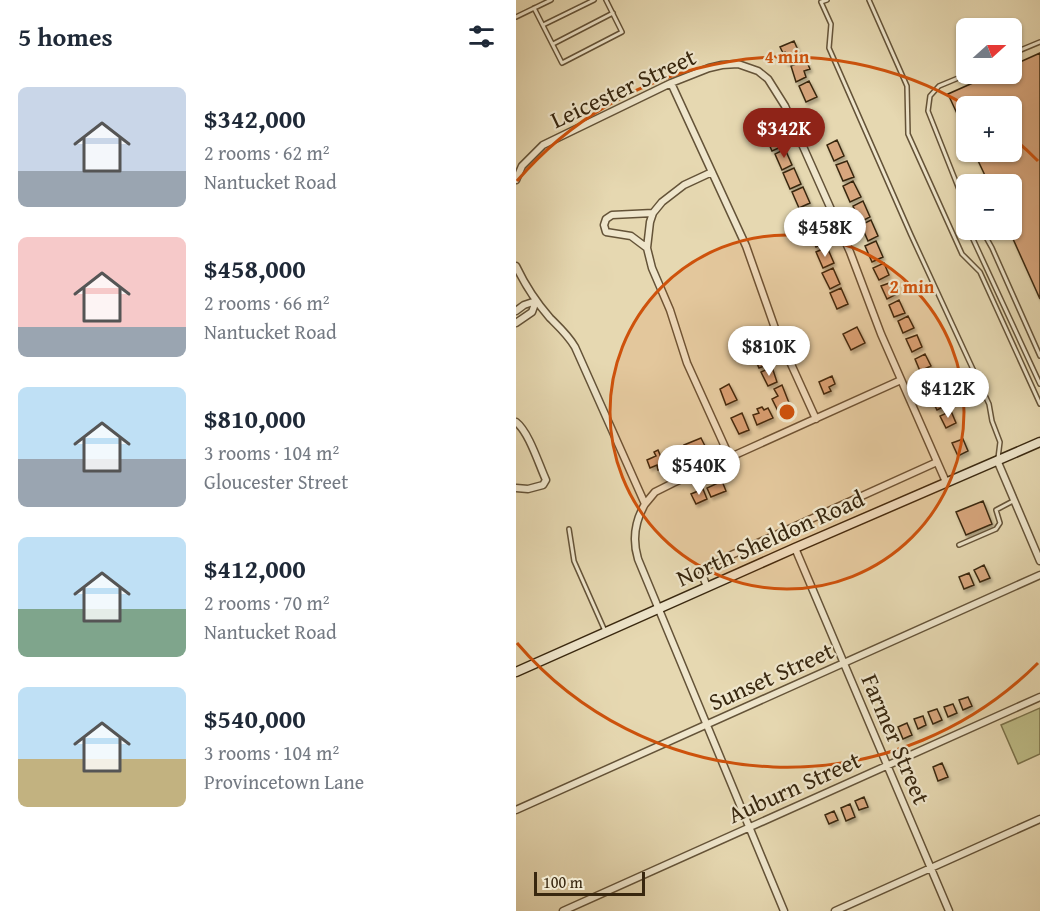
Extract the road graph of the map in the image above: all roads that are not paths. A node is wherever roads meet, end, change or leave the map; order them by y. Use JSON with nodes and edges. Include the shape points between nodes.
{"nodes":[{"id":1,"x":551,"y":0,"type":"edge"},
{"id":2,"x":594,"y":0,"type":"edge"},
{"id":3,"x":606,"y":0,"type":"edge"},
{"id":4,"x":827,"y":0,"type":"edge"},
{"id":5,"x":869,"y":0,"type":"edge"},
{"id":6,"x":534,"y":8,"type":"junction"},
{"id":7,"x":613,"y":13,"type":"junction"},
{"id":8,"x":516,"y":18,"type":"edge"},
{"id":9,"x":543,"y":25,"type":"junction"},
{"id":10,"x":1040,"y":42,"type":"edge"},
{"id":11,"x":553,"y":44,"type":"junction"},
{"id":12,"x":1022,"y":49,"type":"edge"},
{"id":13,"x":956,"y":79,"type":"edge"},
{"id":14,"x":671,"y":82,"type":"junction"},
{"id":15,"x":712,"y":172,"type":"junction"},
{"id":16,"x":516,"y":180,"type":"edge"},
{"id":17,"x":956,"y":182,"type":"edge"},
{"id":18,"x":653,"y":213,"type":"junction"},
{"id":19,"x":973,"y":240,"type":"edge"},
{"id":20,"x":988,"y":240,"type":"edge"},
{"id":21,"x":647,"y":248,"type":"junction"},
{"id":22,"x":516,"y":266,"type":"edge"},
{"id":23,"x":536,"y":301,"type":"junction"},
{"id":24,"x":516,"y":311,"type":"edge"},
{"id":25,"x":516,"y":323,"type":"edge"},
{"id":26,"x":1040,"y":356,"type":"edge"},
{"id":27,"x":901,"y":380,"type":"junction"},
{"id":28,"x":1040,"y":384,"type":"edge"},
{"id":29,"x":1040,"y":404,"type":"edge"},
{"id":30,"x":816,"y":419,"type":"junction"},
{"id":31,"x":516,"y":423,"type":"edge"},
{"id":32,"x":1040,"y":442,"type":"edge"},
{"id":33,"x":730,"y":458,"type":"junction"},
{"id":34,"x":998,"y":460,"type":"junction"},
{"id":35,"x":937,"y":462,"type":"junction"},
{"id":36,"x":946,"y":482,"type":"junction"},
{"id":37,"x":516,"y":488,"type":"edge"},
{"id":38,"x":1014,"y":500,"type":"junction"},
{"id":39,"x":645,"y":504,"type":"junction"},
{"id":40,"x":569,"y":529,"type":"dead end"},
{"id":41,"x":959,"y":545,"type":"dead end"},
{"id":42,"x":795,"y":548,"type":"junction"},
{"id":43,"x":1040,"y":561,"type":"edge"},
{"id":44,"x":1040,"y":575,"type":"edge"},
{"id":45,"x":707,"y":587,"type":"junction"},
{"id":46,"x":658,"y":609,"type":"junction"},
{"id":47,"x":606,"y":632,"type":"junction"},
{"id":48,"x":844,"y":663,"type":"junction"},
{"id":49,"x":516,"y":672,"type":"edge"},
{"id":50,"x":1040,"y":697,"type":"edge"},
{"id":51,"x":706,"y":724,"type":"junction"},
{"id":52,"x":887,"y":765,"type":"junction"},
{"id":53,"x":516,"y":810,"type":"edge"},
{"id":54,"x":1040,"y":819,"type":"edge"},
{"id":55,"x":749,"y":827,"type":"junction"},
{"id":56,"x":931,"y":868,"type":"junction"},
{"id":57,"x":563,"y":911,"type":"edge"},
{"id":58,"x":784,"y":911,"type":"edge"},
{"id":59,"x":835,"y":911,"type":"edge"},
{"id":60,"x":949,"y":911,"type":"edge"}],
"edges":[{"from":1,"to":6,"type":"lane"},
{"from":2,"to":9,"type":"lane"},
{"from":3,"to":7,"type":"lane"},
{"from":4,"to":34,"type":"lane","via":[[822,2],[831,24],[829,48],[989,404],[1000,442]]},
{"from":5,"to":29,"type":"lane","via":[[907,86],[908,134],[962,254],[980,272]]},
{"from":6,"to":8,"type":"lane"},
{"from":6,"to":9,"type":"lane"},
{"from":7,"to":11,"type":"lane"},
{"from":7,"to":11,"type":"lane","via":[[622,32],[562,63]]},
{"from":9,"to":11,"type":"lane"},
{"from":10,"to":12,"type":"lane"},
{"from":13,"to":17,"type":"lane","via":[[939,86],[930,96],[928,111]]},
{"from":14,"to":15,"type":"street"},
{"from":14,"to":16,"type":"street","name":"Leicester Street","via":[[543,145],[522,166]]},
{"from":14,"to":27,"type":"street","name":"Leicester Street","via":[[709,68],[738,64],[768,79],[785,106],[850,252]]},
{"from":15,"to":18,"type":"street","via":[[673,192]]},
{"from":15,"to":30,"type":"street"},
{"from":18,"to":21,"type":"street"},
{"from":18,"to":21,"type":"street","via":[[612,215],[604,225],[606,232],[631,236]]},
{"from":19,"to":28,"type":"lane"},
{"from":20,"to":26,"type":"lane"},
{"from":21,"to":33,"type":"street","via":[[687,363]]},
{"from":22,"to":23,"type":"street"},
{"from":23,"to":24,"type":"street"},
{"from":23,"to":25,"type":"street","via":[[532,312]]},
{"from":23,"to":39,"type":"street","via":[[575,347]]},
{"from":27,"to":30,"type":"street"},
{"from":27,"to":35,"type":"street"},
{"from":30,"to":33,"type":"street"},
{"from":31,"to":37,"type":"street","via":[[530,443],[546,480],[543,485]]},
{"from":32,"to":34,"type":"main road","name":"North Sheldon Road"},
{"from":33,"to":39,"type":"street","via":[[656,492]]},
{"from":34,"to":36,"type":"main road","name":"North Sheldon Road"},
{"from":34,"to":38,"type":"street"},
{"from":35,"to":36,"type":"street"},
{"from":35,"to":45,"type":"street","via":[[707,566],[702,574]]},
{"from":36,"to":42,"type":"main road","name":"North Sheldon Road"},
{"from":38,"to":41,"type":"lane","via":[[996,510],[1000,523],[996,529]]},
{"from":38,"to":43,"type":"street"},
{"from":39,"to":46,"type":"street","via":[[636,523],[634,545]]},
{"from":40,"to":47,"type":"lane","via":[[574,561]]},
{"from":42,"to":45,"type":"main road","name":"North Sheldon Road"},
{"from":42,"to":48,"type":"street","name":"Farmer Street"},
{"from":44,"to":48,"type":"street","name":"Sunset Street"},
{"from":45,"to":46,"type":"main road","name":"North Sheldon Road"},
{"from":46,"to":47,"type":"main road","name":"North Sheldon Road"},
{"from":46,"to":51,"type":"street"},
{"from":47,"to":49,"type":"main road","name":"North Sheldon Road"},
{"from":48,"to":51,"type":"street","name":"Sunset Street"},
{"from":48,"to":52,"type":"street","name":"Farmer Street"},
{"from":50,"to":52,"type":"street","name":"Auburn Street"},
{"from":51,"to":53,"type":"street","name":"Sunset Street"},
{"from":51,"to":55,"type":"street"},
{"from":52,"to":55,"type":"street","name":"Auburn Street"},
{"from":52,"to":56,"type":"street","name":"Farmer Street"},
{"from":54,"to":56,"type":"street"},
{"from":55,"to":57,"type":"street","name":"Auburn Street"},
{"from":55,"to":58,"type":"street"},
{"from":56,"to":59,"type":"street"},
{"from":56,"to":60,"type":"street","name":"Farmer Street"}]}
